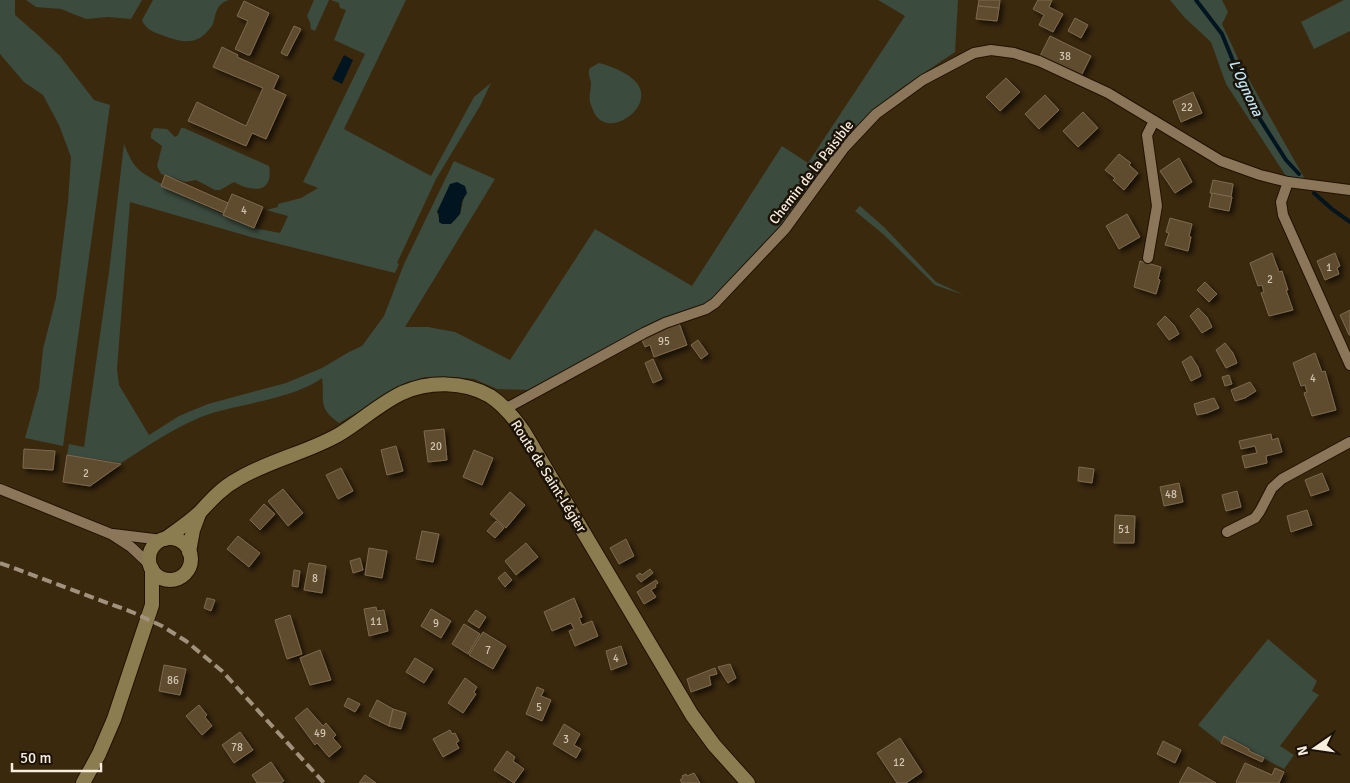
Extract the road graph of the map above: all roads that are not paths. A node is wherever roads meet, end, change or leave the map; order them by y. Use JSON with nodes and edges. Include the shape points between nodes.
{"nodes":[{"id":1,"x":1154,"y":121,"type":"junction"},
{"id":2,"x":1288,"y":182,"type":"junction"},
{"id":3,"x":1350,"y":190,"type":"edge"},
{"id":4,"x":1148,"y":258,"type":"dead end"},
{"id":5,"x":1350,"y":365,"type":"edge"},
{"id":6,"x":505,"y":409,"type":"junction"},
{"id":7,"x":1350,"y":442,"type":"edge"},
{"id":8,"x":0,"y":489,"type":"edge"},
{"id":9,"x":200,"y":511,"type":"junction"},
{"id":10,"x":1227,"y":532,"type":"dead end"},
{"id":11,"x":111,"y":534,"type":"junction"},
{"id":12,"x":163,"y":539,"type":"junction"},
{"id":13,"x":189,"y":552,"type":"junction"},
{"id":14,"x":151,"y":566,"type":"junction"},
{"id":15,"x":175,"y":579,"type":"junction"},
{"id":16,"x":152,"y":605,"type":"junction"},
{"id":17,"x":83,"y":783,"type":"edge"},
{"id":18,"x":748,"y":783,"type":"edge"}],
"edges":[{"from":1,"to":2,"type":"street","name":"Chemin de la Paisible","via":[[1221,161]]},
{"from":1,"to":4,"type":"street","via":[[1147,135],[1156,206]]},
{"from":1,"to":6,"type":"street","name":"Chemin de la Paisible","via":[[1108,93],[1025,56],[991,50],[964,57],[904,92],[876,114],[844,148],[785,229],[715,303],[644,333]]},
{"from":2,"to":3,"type":"street","name":"Chemin de la Paisible"},
{"from":2,"to":5,"type":"street","via":[[1281,202],[1283,215]]},
{"from":6,"to":9,"type":"main road","name":"Route de Saint-Légier","via":[[490,396],[461,386],[442,384],[412,389],[330,439],[236,479]]},
{"from":6,"to":18,"type":"main road","name":"Route de Saint-Légier","via":[[532,443],[697,722]]},
{"from":7,"to":10,"type":"street","via":[[1282,479],[1272,488],[1255,518]]},
{"from":8,"to":11,"type":"street"},
{"from":9,"to":12,"type":"main road","name":"Route de Saint-Légier"},
{"from":9,"to":13,"type":"main road","name":"Route de Saint-Légier","via":[[192,530]]},
{"from":11,"to":12,"type":"street"},
{"from":11,"to":14,"type":"street"},
{"from":12,"to":13,"type":"main road","via":[[174,538],[182,542]]},
{"from":12,"to":14,"type":"main road","via":[[151,549]]},
{"from":13,"to":15,"type":"main road","via":[[189,567]]},
{"from":14,"to":15,"type":"main road","via":[[162,579]]},
{"from":14,"to":16,"type":"main road"},
{"from":15,"to":16,"type":"main road"},
{"from":16,"to":17,"type":"main road","via":[[114,719]]}]}
